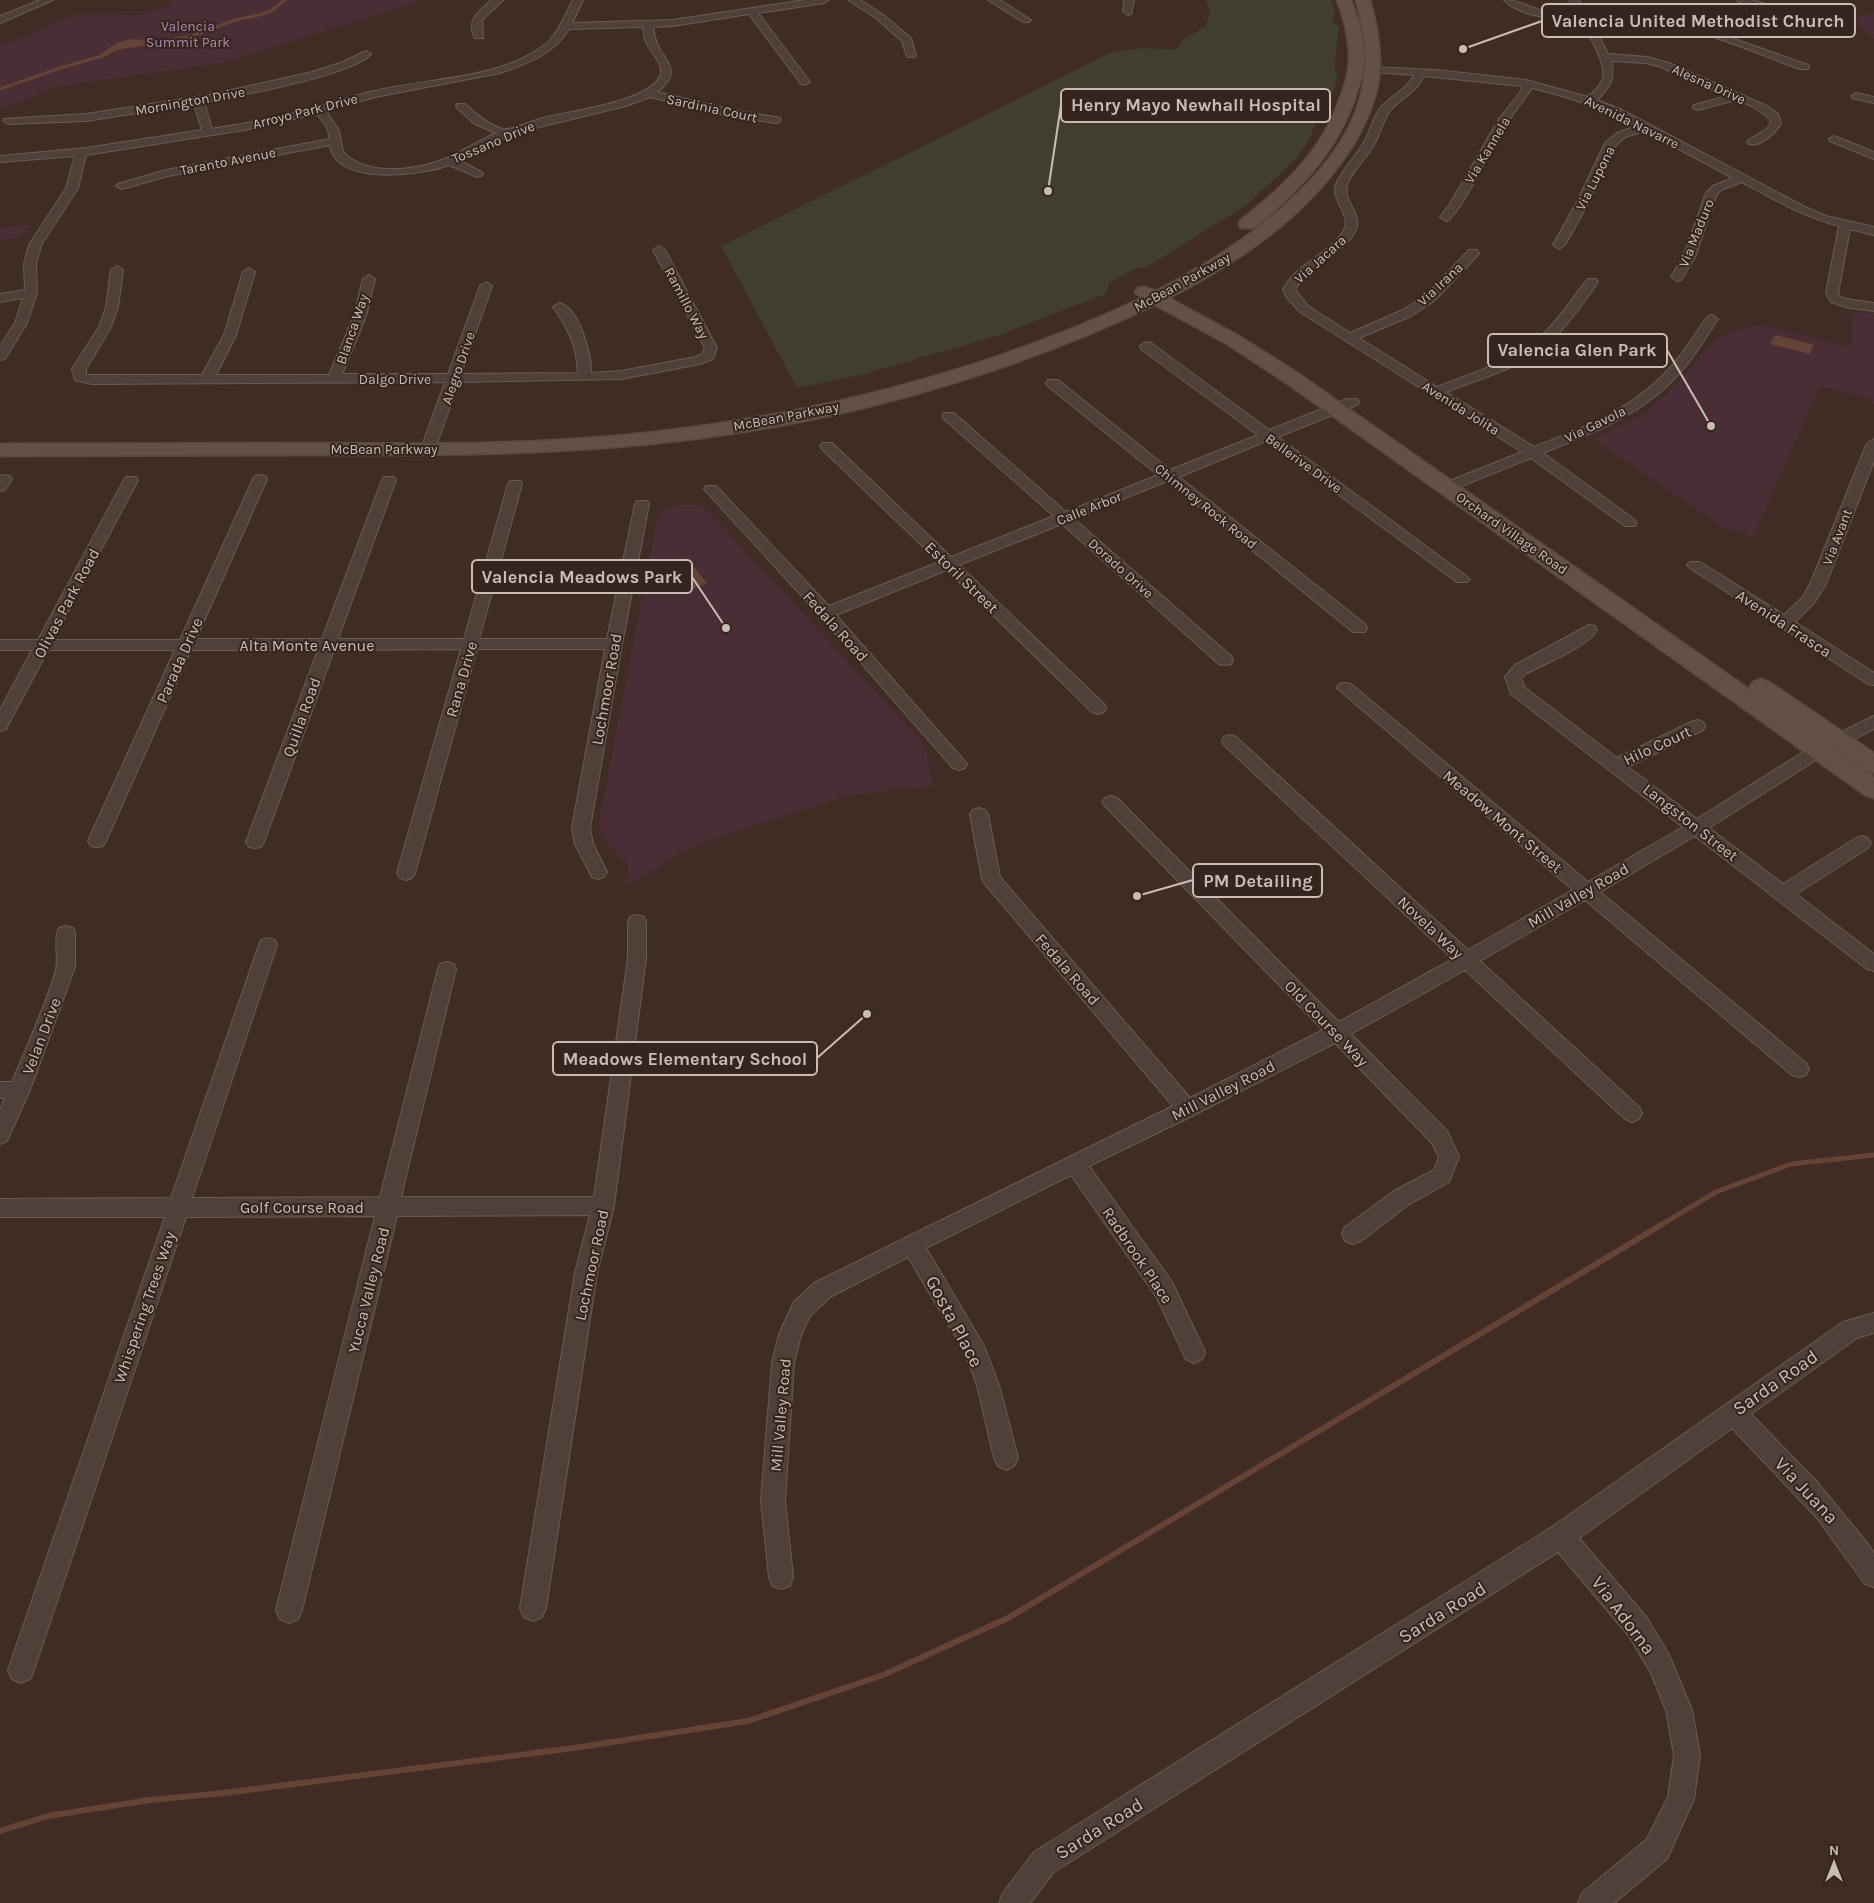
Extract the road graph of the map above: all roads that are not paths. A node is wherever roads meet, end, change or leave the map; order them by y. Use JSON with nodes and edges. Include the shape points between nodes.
{"nodes":[{"id":1,"x":48,"y":0,"type":"edge"},
{"id":2,"x":498,"y":0,"type":"edge"},
{"id":3,"x":578,"y":0,"type":"edge"},
{"id":4,"x":824,"y":0,"type":"edge"},
{"id":5,"x":853,"y":0,"type":"edge"},
{"id":6,"x":994,"y":0,"type":"edge"},
{"id":7,"x":1129,"y":0,"type":"edge"},
{"id":8,"x":1344,"y":0,"type":"edge"},
{"id":9,"x":1363,"y":0,"type":"edge"},
{"id":10,"x":1508,"y":0,"type":"edge"},
{"id":11,"x":1574,"y":0,"type":"edge"},
{"id":12,"x":1742,"y":0,"type":"edge"},
{"id":13,"x":752,"y":12,"type":"junction"},
{"id":14,"x":1128,"y":12,"type":"dead end"},
{"id":15,"x":1582,"y":15,"type":"junction"},
{"id":16,"x":0,"y":20,"type":"edge"},
{"id":17,"x":1026,"y":20,"type":"dead end"},
{"id":18,"x":648,"y":25,"type":"junction"},
{"id":19,"x":567,"y":26,"type":"junction"},
{"id":20,"x":1828,"y":26,"type":"dead end"},
{"id":21,"x":479,"y":36,"type":"dead end"},
{"id":22,"x":366,"y":54,"type":"dead end"},
{"id":23,"x":911,"y":55,"type":"dead end"},
{"id":24,"x":1604,"y":57,"type":"junction"},
{"id":25,"x":1804,"y":67,"type":"dead end"},
{"id":26,"x":1374,"y":69,"type":"junction"},
{"id":27,"x":1420,"y":72,"type":"junction"},
{"id":28,"x":805,"y":82,"type":"dead end"},
{"id":29,"x":1526,"y":83,"type":"junction"},
{"id":30,"x":648,"y":93,"type":"junction"},
{"id":31,"x":1856,"y":96,"type":"dead end"},
{"id":32,"x":1737,"y":97,"type":"junction"},
{"id":33,"x":198,"y":100,"type":"junction"},
{"id":34,"x":1591,"y":100,"type":"junction"},
{"id":35,"x":1874,"y":100,"type":"edge"},
{"id":36,"x":461,"y":106,"type":"dead end"},
{"id":37,"x":1698,"y":107,"type":"dead end"},
{"id":38,"x":318,"y":109,"type":"junction"},
{"id":39,"x":776,"y":120,"type":"dead end"},
{"id":40,"x":8,"y":121,"type":"dead end"},
{"id":41,"x":1645,"y":127,"type":"junction"},
{"id":42,"x":208,"y":132,"type":"junction"},
{"id":43,"x":505,"y":134,"type":"junction"},
{"id":44,"x":1834,"y":139,"type":"dead end"},
{"id":45,"x":336,"y":142,"type":"junction"},
{"id":46,"x":1754,"y":142,"type":"dead end"},
{"id":47,"x":81,"y":153,"type":"junction"},
{"id":48,"x":1874,"y":156,"type":"edge"},
{"id":49,"x":0,"y":159,"type":"edge"},
{"id":50,"x":451,"y":161,"type":"junction"},
{"id":51,"x":477,"y":174,"type":"dead end"},
{"id":52,"x":1742,"y":178,"type":"junction"},
{"id":53,"x":122,"y":186,"type":"dead end"},
{"id":54,"x":1446,"y":217,"type":"dead end"},
{"id":55,"x":1845,"y":224,"type":"junction"},
{"id":56,"x":1874,"y":231,"type":"edge"},
{"id":57,"x":1235,"y":234,"type":"dead end"},
{"id":58,"x":1560,"y":245,"type":"dead end"},
{"id":59,"x":659,"y":250,"type":"dead end"},
{"id":60,"x":1473,"y":253,"type":"dead end"},
{"id":61,"x":1189,"y":263,"type":"dead end"},
{"id":62,"x":117,"y":270,"type":"dead end"},
{"id":63,"x":249,"y":272,"type":"dead end"},
{"id":64,"x":1677,"y":277,"type":"dead end"},
{"id":65,"x":369,"y":279,"type":"dead end"},
{"id":66,"x":1592,"y":282,"type":"dead end"},
{"id":67,"x":486,"y":286,"type":"dead end"},
{"id":68,"x":1155,"y":292,"type":"junction"},
{"id":69,"x":31,"y":293,"type":"junction"},
{"id":70,"x":1291,"y":296,"type":"joint"},
{"id":71,"x":0,"y":298,"type":"edge"},
{"id":72,"x":1835,"y":299,"type":"joint"},
{"id":73,"x":559,"y":306,"type":"dead end"},
{"id":74,"x":1874,"y":307,"type":"edge"},
{"id":75,"x":1712,"y":319,"type":"dead end"},
{"id":76,"x":1351,"y":337,"type":"junction"},
{"id":77,"x":1146,"y":346,"type":"dead end"},
{"id":78,"x":0,"y":356,"type":"edge"},
{"id":79,"x":708,"y":356,"type":"joint"},
{"id":80,"x":585,"y":377,"type":"junction"},
{"id":81,"x":206,"y":378,"type":"junction"},
{"id":82,"x":334,"y":379,"type":"junction"},
{"id":83,"x":454,"y":379,"type":"junction"},
{"id":84,"x":889,"y":381,"type":"junction"},
{"id":85,"x":1053,"y":383,"type":"dead end"},
{"id":86,"x":1435,"y":392,"type":"junction"},
{"id":87,"x":867,"y":400,"type":"junction"},
{"id":88,"x":1344,"y":406,"type":"junction"},
{"id":89,"x":949,"y":416,"type":"dead end"},
{"id":90,"x":0,"y":437,"type":"edge"},
{"id":91,"x":1268,"y":437,"type":"junction"},
{"id":92,"x":431,"y":442,"type":"junction"},
{"id":93,"x":1874,"y":443,"type":"edge"},
{"id":94,"x":828,"y":446,"type":"dead end"},
{"id":95,"x":0,"y":450,"type":"edge"},
{"id":96,"x":1532,"y":452,"type":"junction"},
{"id":97,"x":1169,"y":476,"type":"junction"},
{"id":98,"x":260,"y":479,"type":"dead end"},
{"id":99,"x":131,"y":480,"type":"dead end"},
{"id":100,"x":389,"y":480,"type":"dead end"},
{"id":101,"x":516,"y":484,"type":"dead end"},
{"id":102,"x":1455,"y":484,"type":"junction"},
{"id":103,"x":711,"y":489,"type":"dead end"},
{"id":104,"x":642,"y":504,"type":"dead end"},
{"id":105,"x":1065,"y":518,"type":"junction"},
{"id":106,"x":1630,"y":523,"type":"dead end"},
{"id":107,"x":949,"y":564,"type":"junction"},
{"id":108,"x":1695,"y":565,"type":"dead end"},
{"id":109,"x":1462,"y":579,"type":"dead end"},
{"id":110,"x":826,"y":613,"type":"junction"},
{"id":111,"x":1785,"y":623,"type":"junction"},
{"id":112,"x":1359,"y":628,"type":"dead end"},
{"id":113,"x":1589,"y":630,"type":"dead end"},
{"id":114,"x":614,"y":644,"type":"junction"},
{"id":115,"x":0,"y":645,"type":"edge"},
{"id":116,"x":43,"y":645,"type":"junction"},
{"id":117,"x":185,"y":645,"type":"junction"},
{"id":118,"x":328,"y":645,"type":"junction"},
{"id":119,"x":470,"y":645,"type":"junction"},
{"id":120,"x":1225,"y":660,"type":"dead end"},
{"id":121,"x":1874,"y":680,"type":"edge"},
{"id":122,"x":1345,"y":688,"type":"dead end"},
{"id":123,"x":1098,"y":708,"type":"dead end"},
{"id":124,"x":1874,"y":722,"type":"edge"},
{"id":125,"x":0,"y":725,"type":"edge"},
{"id":126,"x":1697,"y":726,"type":"dead end"},
{"id":127,"x":1840,"y":740,"type":"junction"},
{"id":128,"x":1230,"y":741,"type":"dead end"},
{"id":129,"x":1819,"y":750,"type":"junction"},
{"id":130,"x":959,"y":764,"type":"dead end"},
{"id":131,"x":1617,"y":764,"type":"junction"},
{"id":132,"x":1874,"y":765,"type":"edge"},
{"id":133,"x":1874,"y":789,"type":"edge"},
{"id":134,"x":1111,"y":802,"type":"dead end"},
{"id":135,"x":979,"y":814,"type":"dead end"},
{"id":136,"x":1697,"y":826,"type":"junction"},
{"id":137,"x":96,"y":841,"type":"dead end"},
{"id":138,"x":255,"y":842,"type":"dead end"},
{"id":139,"x":1862,"y":843,"type":"dead end"},
{"id":140,"x":598,"y":872,"type":"dead end"},
{"id":141,"x":406,"y":873,"type":"dead end"},
{"id":142,"x":1585,"y":890,"type":"junction"},
{"id":143,"x":1784,"y":893,"type":"junction"},
{"id":144,"x":637,"y":922,"type":"dead end"},
{"id":145,"x":66,"y":933,"type":"dead end"},
{"id":146,"x":268,"y":945,"type":"dead end"},
{"id":147,"x":1467,"y":960,"type":"junction"},
{"id":148,"x":1874,"y":964,"type":"edge"},
{"id":149,"x":447,"y":970,"type":"dead end"},
{"id":150,"x":1336,"y":1033,"type":"junction"},
{"id":151,"x":1799,"y":1070,"type":"dead end"},
{"id":152,"x":0,"y":1090,"type":"edge"},
{"id":153,"x":20,"y":1090,"type":"junction"},
{"id":154,"x":1187,"y":1109,"type":"junction"},
{"id":155,"x":1632,"y":1113,"type":"dead end"},
{"id":156,"x":0,"y":1135,"type":"edge"},
{"id":157,"x":1075,"y":1163,"type":"junction"},
{"id":158,"x":603,"y":1206,"type":"junction"},
{"id":159,"x":178,"y":1207,"type":"junction"},
{"id":160,"x":388,"y":1207,"type":"junction"},
{"id":161,"x":0,"y":1208,"type":"edge"},
{"id":162,"x":1353,"y":1234,"type":"dead end"},
{"id":163,"x":912,"y":1244,"type":"junction"},
{"id":164,"x":1874,"y":1323,"type":"edge"},
{"id":165,"x":1194,"y":1352,"type":"dead end"},
{"id":166,"x":1733,"y":1412,"type":"junction"},
{"id":167,"x":1006,"y":1458,"type":"dead end"},
{"id":168,"x":1561,"y":1536,"type":"junction"},
{"id":169,"x":1874,"y":1574,"type":"edge"},
{"id":170,"x":781,"y":1577,"type":"dead end"},
{"id":171,"x":533,"y":1608,"type":"dead end"},
{"id":172,"x":289,"y":1610,"type":"dead end"},
{"id":173,"x":21,"y":1670,"type":"dead end"},
{"id":174,"x":1013,"y":1903,"type":"edge"},
{"id":175,"x":1592,"y":1903,"type":"edge"}],
"edges":[{"from":1,"to":16,"type":"street"},
{"from":2,"to":21,"type":"street","via":[[476,21],[475,29]]},
{"from":3,"to":19,"type":"street","name":"Arroyo Park Drive"},
{"from":4,"to":13,"type":"street"},
{"from":5,"to":23,"type":"street","via":[[879,16],[907,40]]},
{"from":6,"to":17,"type":"street"},
{"from":7,"to":14,"type":"street"},
{"from":8,"to":57,"type":"main road","name":"McBean Parkway","via":[[1354,36],[1356,68],[1343,109],[1312,164]]},
{"from":9,"to":26,"type":"main road","name":"McBean Parkway","via":[[1372,28]]},
{"from":10,"to":15,"type":"street","via":[[1533,12]]},
{"from":11,"to":15,"type":"street"},
{"from":12,"to":20,"type":"street"},
{"from":13,"to":18,"type":"street"},
{"from":13,"to":28,"type":"street"},
{"from":15,"to":24,"type":"street"},
{"from":15,"to":25,"type":"street","via":[[1628,17],[1683,25]]},
{"from":18,"to":19,"type":"street"},
{"from":18,"to":30,"type":"street","name":"Tossano Drive","via":[[650,40],[667,73]]},
{"from":19,"to":38,"type":"street","name":"Arroyo Park Drive","via":[[550,46],[510,66]]},
{"from":22,"to":33,"type":"street","name":"Mornington Drive","via":[[332,70]]},
{"from":24,"to":32,"type":"street","name":"Alesna Drive","via":[[1639,58],[1665,65]]},
{"from":24,"to":34,"type":"street","via":[[1609,76],[1605,86]]},
{"from":26,"to":27,"type":"street","name":"Avenida Navarre"},
{"from":26,"to":68,"type":"main road","name":"McBean Parkway","via":[[1351,137],[1331,167],[1292,209],[1251,242]]},
{"from":27,"to":29,"type":"street","name":"Avenida Navarre"},
{"from":27,"to":70,"type":"street","name":"Via Jacara","via":[[1412,88],[1383,112],[1373,137],[1343,182],[1340,194],[1351,218],[1350,230],[1342,241],[1294,280],[1289,290]]},
{"from":29,"to":34,"type":"street","name":"Avenida Navarre"},
{"from":29,"to":54,"type":"street","name":"Via Kannela","via":[[1527,90],[1504,119]]},
{"from":30,"to":39,"type":"street","name":"Sardinia Court","via":[[709,109]]},
{"from":30,"to":43,"type":"street","name":"Tossano Drive","via":[[624,103],[539,122]]},
{"from":31,"to":35,"type":"street"},
{"from":32,"to":37,"type":"street"},
{"from":32,"to":46,"type":"street","name":"Alesna Drive","via":[[1774,116],[1776,123],[1772,130]]},
{"from":33,"to":40,"type":"street","name":"Mornington Drive","via":[[85,118]]},
{"from":33,"to":42,"type":"street"},
{"from":34,"to":41,"type":"street","name":"Avenida Navarre"},
{"from":36,"to":43,"type":"street","via":[[479,122]]},
{"from":38,"to":42,"type":"street","name":"Arroyo Park Drive"},
{"from":38,"to":45,"type":"street","name":"Tossano Drive","via":[[330,123]]},
{"from":41,"to":52,"type":"street","name":"Avenida Navarre"},
{"from":41,"to":58,"type":"street","name":"Via Lupona","via":[[1621,136],[1609,145]]},
{"from":42,"to":47,"type":"street","name":"Arroyo Park Drive"},
{"from":43,"to":50,"type":"street","name":"Tossano Drive"},
{"from":44,"to":48,"type":"street"},
{"from":45,"to":50,"type":"street","name":"Tossano Drive","via":[[337,151],[344,160],[381,171],[410,170]]},
{"from":45,"to":53,"type":"street","name":"Taranto Avenue","via":[[166,173]]},
{"from":47,"to":49,"type":"street","name":"Arroyo Park Drive"},
{"from":47,"to":69,"type":"street","via":[[72,188],[35,245],[30,264]]},
{"from":50,"to":51,"type":"street"},
{"from":52,"to":55,"type":"street","name":"Avenida Navarre","via":[[1799,208]]},
{"from":52,"to":64,"type":"street","name":"Via Maduro","via":[[1717,188],[1712,194],[1689,257]]},
{"from":55,"to":56,"type":"street","name":"Avenida Navarre"},
{"from":55,"to":72,"type":"street","via":[[1832,293]]},
{"from":59,"to":79,"type":"street","name":"Ramillo Way","via":[[711,348]]},
{"from":60,"to":76,"type":"street","name":"Via Irana","via":[[1430,298],[1407,313]]},
{"from":61,"to":68,"type":"main road","name":"McBean Parkway"},
{"from":62,"to":81,"type":"street","name":"Dalgo Drive","via":[[112,308],[79,369],[80,377],[92,380]]},
{"from":63,"to":81,"type":"street","via":[[230,335]]},
{"from":65,"to":82,"type":"street","name":"Blanca Way","via":[[360,316]]},
{"from":66,"to":86,"type":"street","via":[[1538,345],[1508,362]]},
{"from":67,"to":83,"type":"street","name":"Alegro Drive"},
{"from":68,"to":84,"type":"main road","name":"McBean Parkway","via":[[993,351]]},
{"from":68,"to":87,"type":"main road","name":"McBean Parkway","via":[[1058,342],[943,381]]},
{"from":68,"to":88,"type":"main road","name":"Orchard Village Road"},
{"from":69,"to":71,"type":"street"},
{"from":69,"to":78,"type":"street","via":[[21,323]]},
{"from":70,"to":76,"type":"street","name":"Avenida Jolita","via":[[1304,309]]},
{"from":72,"to":74,"type":"street"},
{"from":73,"to":80,"type":"street","via":[[570,319],[581,343]]},
{"from":75,"to":96,"type":"street","name":"Via Gavola","via":[[1663,383],[1633,406],[1587,431]]},
{"from":76,"to":86,"type":"street","name":"Avenida Jolita"},
{"from":77,"to":91,"type":"street","name":"Bellerive Drive"},
{"from":79,"to":80,"type":"street","name":"Dalgo Drive","via":[[621,375]]},
{"from":80,"to":83,"type":"street","name":"Dalgo Drive"},
{"from":81,"to":82,"type":"street","name":"Dalgo Drive"},
{"from":82,"to":83,"type":"street","name":"Dalgo Drive"},
{"from":83,"to":92,"type":"street","name":"Alegro Drive"},
{"from":84,"to":87,"type":"main road","via":[[882,392]]},
{"from":84,"to":92,"type":"main road","name":"McBean Parkway","via":[[783,404],[666,422]]},
{"from":85,"to":97,"type":"street","name":"Chimney Rock Road"},
{"from":86,"to":96,"type":"street","name":"Avenida Jolita"},
{"from":87,"to":92,"type":"main road","name":"McBean Parkway","via":[[753,423],[660,436],[502,448]]},
{"from":88,"to":91,"type":"street","name":"Calle Arbor"},
{"from":88,"to":102,"type":"main road","name":"Orchard Village Road"},
{"from":89,"to":105,"type":"street","name":"Dorado Drive"},
{"from":90,"to":92,"type":"main road","name":"McBean Parkway"},
{"from":91,"to":97,"type":"street","name":"Calle Arbor"},
{"from":91,"to":109,"type":"street","name":"Bellerive Drive"},
{"from":92,"to":95,"type":"main road","name":"McBean Parkway"},
{"from":93,"to":111,"type":"street","name":"Via Avant","via":[[1818,584],[1808,600]]},
{"from":94,"to":107,"type":"street","name":"Estoril Street"},
{"from":96,"to":102,"type":"street","name":"Via Gavola"},
{"from":96,"to":106,"type":"street","name":"Avenida Jolita"},
{"from":97,"to":105,"type":"street","name":"Calle Arbor"},
{"from":97,"to":112,"type":"street","name":"Chimney Rock Road"},
{"from":98,"to":117,"type":"street","name":"Parada Drive"},
{"from":99,"to":116,"type":"street","name":"Olivas Park Road"},
{"from":100,"to":118,"type":"street","name":"Quilla Road"},
{"from":101,"to":119,"type":"street","name":"Rana Drive"},
{"from":102,"to":127,"type":"main road","name":"Orchard Village Road"},
{"from":102,"to":129,"type":"main road","name":"Orchard Village Road"},
{"from":103,"to":110,"type":"street","name":"Fedala Road"},
{"from":104,"to":114,"type":"street","name":"Lochmoor Road"},
{"from":105,"to":107,"type":"street","name":"Calle Arbor"},
{"from":105,"to":120,"type":"street","name":"Dorado Drive"},
{"from":107,"to":110,"type":"street","name":"Calle Arbor"},
{"from":107,"to":123,"type":"street","name":"Estoril Street"},
{"from":108,"to":111,"type":"street","name":"Avenida Frasca"},
{"from":110,"to":130,"type":"street","name":"Fedala Road"},
{"from":111,"to":121,"type":"street","name":"Avenida Frasca"},
{"from":113,"to":131,"type":"street","name":"Langston Street","via":[[1521,669],[1513,678],[1517,690]]},
{"from":114,"to":119,"type":"street","name":"Alta Monte Avenue"},
{"from":114,"to":140,"type":"street","name":"Lochmoor Road","via":[[581,828],[584,844]]},
{"from":115,"to":116,"type":"street","name":"Alta Monte Avenue"},
{"from":116,"to":117,"type":"street","name":"Alta Monte Avenue"},
{"from":116,"to":125,"type":"street","name":"Olivas Park Road"},
{"from":117,"to":118,"type":"street","name":"Alta Monte Avenue"},
{"from":117,"to":137,"type":"street","name":"Parada Drive"},
{"from":118,"to":119,"type":"street","name":"Alta Monte Avenue"},
{"from":118,"to":138,"type":"street","name":"Quilla Road"},
{"from":119,"to":141,"type":"street","name":"Rana Drive"},
{"from":122,"to":142,"type":"street","name":"Meadow Mont Street"},
{"from":124,"to":127,"type":"street","name":"Mill Valley Road"},
{"from":126,"to":131,"type":"street","name":"Hilo Court"},
{"from":127,"to":129,"type":"street","name":"Mill Valley Road"},
{"from":127,"to":132,"type":"main road","name":"Orchard Village Road"},
{"from":128,"to":147,"type":"street","name":"Novela Way"},
{"from":129,"to":133,"type":"main road","name":"Orchard Village Road"},
{"from":129,"to":136,"type":"street","name":"Mill Valley Road"},
{"from":131,"to":136,"type":"street","name":"Langston Street"},
{"from":134,"to":150,"type":"street","name":"Old Course Way"},
{"from":135,"to":154,"type":"street","name":"Fedala Road","via":[[990,879]]},
{"from":136,"to":142,"type":"street","name":"Mill Valley Road"},
{"from":136,"to":143,"type":"street","name":"Langston Street"},
{"from":139,"to":143,"type":"street"},
{"from":142,"to":147,"type":"street","name":"Mill Valley Road"},
{"from":142,"to":151,"type":"street","name":"Meadow Mont Street"},
{"from":143,"to":148,"type":"street","name":"Langston Street"},
{"from":144,"to":158,"type":"street","name":"Lochmoor Road","via":[[637,958]]},
{"from":145,"to":153,"type":"street","name":"Velan Drive","via":[[66,967]]},
{"from":146,"to":159,"type":"street","name":"Whispering Trees Way"},
{"from":147,"to":150,"type":"street","name":"Mill Valley Road"},
{"from":147,"to":155,"type":"street","name":"Novela Way"},
{"from":149,"to":160,"type":"street","name":"Yucca Valley Road"},
{"from":150,"to":154,"type":"street","name":"Mill Valley Road"},
{"from":150,"to":162,"type":"street","name":"Old Course Way","via":[[1440,1137],[1449,1157],[1442,1176],[1401,1198]]},
{"from":152,"to":153,"type":"street"},
{"from":153,"to":156,"type":"street","name":"Velan Drive"},
{"from":154,"to":157,"type":"street","name":"Mill Valley Road"},
{"from":157,"to":163,"type":"street","name":"Mill Valley Road"},
{"from":157,"to":165,"type":"street","name":"Radbrook Place","via":[[1164,1288]]},
{"from":158,"to":160,"type":"street","name":"Golf Course Road"},
{"from":158,"to":171,"type":"street","name":"Lochmoor Road","via":[[586,1273]]},
{"from":159,"to":160,"type":"street","name":"Golf Course Road"},
{"from":159,"to":161,"type":"street","name":"Golf Course Road"},
{"from":159,"to":173,"type":"street","name":"Whispering Trees Way"},
{"from":160,"to":172,"type":"street","name":"Yucca Valley Road"},
{"from":163,"to":167,"type":"street","name":"Gosta Place","via":[[973,1346],[988,1385]]},
{"from":163,"to":170,"type":"street","name":"Mill Valley Road","via":[[822,1290],[802,1309],[790,1334],[783,1363],[772,1501]]},
{"from":164,"to":166,"type":"street","name":"Sarda Road","via":[[1851,1329]]},
{"from":166,"to":168,"type":"street","name":"Sarda Road"},
{"from":166,"to":169,"type":"street","name":"Via Juana","via":[[1828,1510]]},
{"from":168,"to":174,"type":"street","name":"Sarda Road","via":[[1044,1862]]},
{"from":168,"to":175,"type":"street","name":"Via Adorna","via":[[1638,1627],[1660,1664],[1679,1710],[1686,1756],[1681,1799],[1657,1849]]}]}
